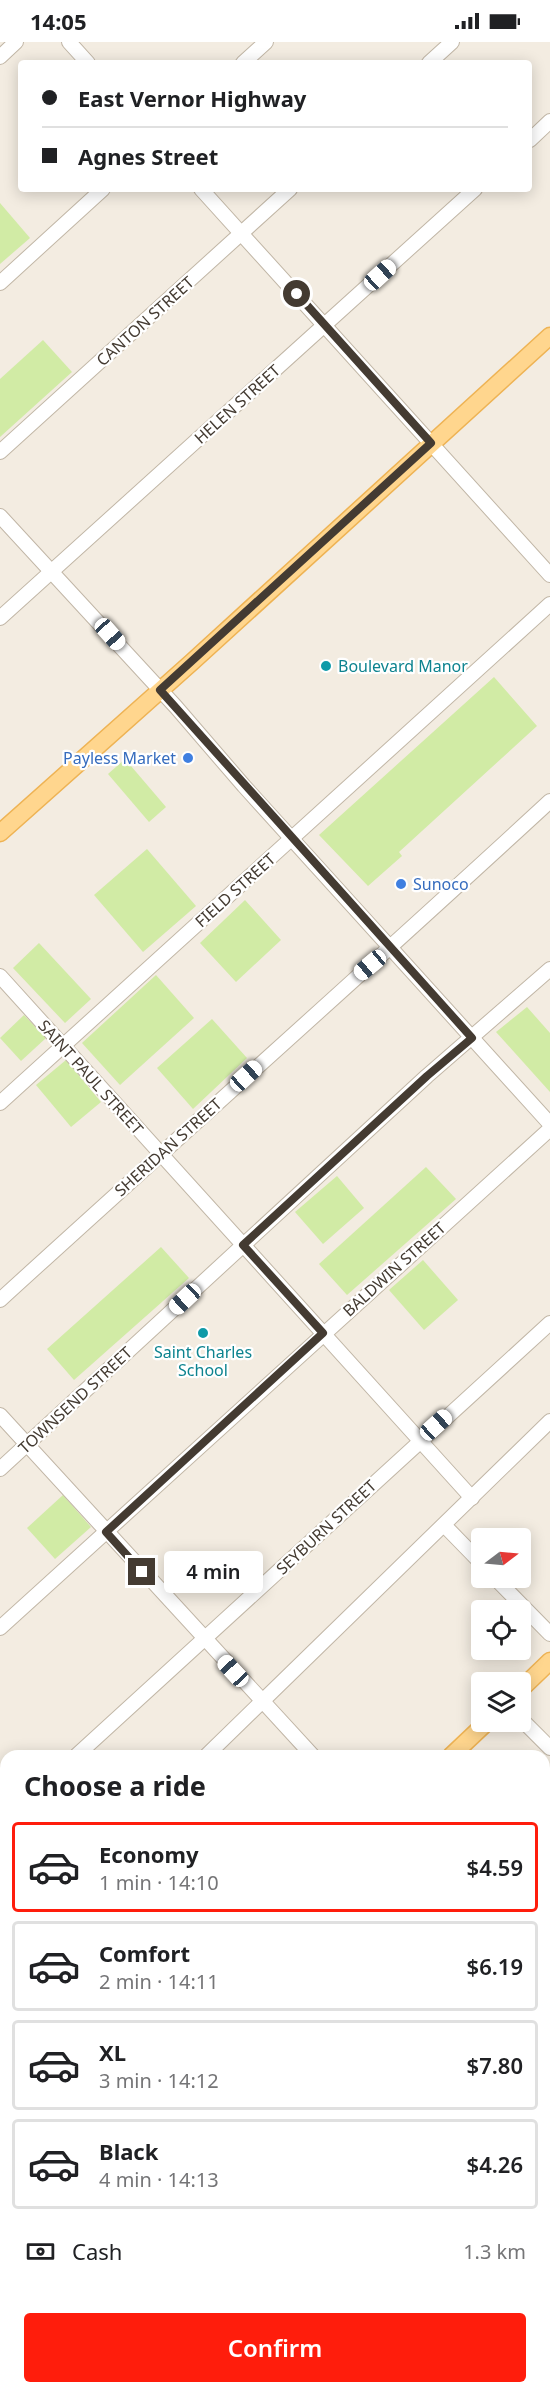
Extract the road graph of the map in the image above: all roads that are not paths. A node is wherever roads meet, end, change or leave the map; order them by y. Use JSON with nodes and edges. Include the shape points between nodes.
{"nodes":[{"id":1,"x":16,"y":42,"type":"edge"},
{"id":2,"x":69,"y":42,"type":"edge"},
{"id":3,"x":266,"y":42,"type":"edge"},
{"id":4,"x":452,"y":42,"type":"edge"},
{"id":5,"x":0,"y":57,"type":"edge"},
{"id":6,"x":85,"y":60,"type":"edge"},
{"id":7,"x":246,"y":60,"type":"edge"},
{"id":8,"x":432,"y":60,"type":"edge"},
{"id":9,"x":550,"y":121,"type":"edge"},
{"id":10,"x":532,"y":138,"type":"edge"},
{"id":11,"x":100,"y":192,"type":"edge"},
{"id":12,"x":204,"y":192,"type":"edge"},
{"id":13,"x":287,"y":192,"type":"edge"},
{"id":14,"x":472,"y":192,"type":"edge"},
{"id":15,"x":241,"y":233,"type":"junction"},
{"id":16,"x":0,"y":283,"type":"edge"},
{"id":17,"x":324,"y":325,"type":"junction"},
{"id":18,"x":550,"y":336,"type":"edge"},
{"id":19,"x":431,"y":443,"type":"junction"},
{"id":20,"x":0,"y":452,"type":"edge"},
{"id":21,"x":0,"y":516,"type":"edge"},
{"id":22,"x":51,"y":572,"type":"junction"},
{"id":23,"x":550,"y":575,"type":"edge"},
{"id":24,"x":550,"y":604,"type":"edge"},
{"id":25,"x":0,"y":618,"type":"edge"},
{"id":26,"x":160,"y":690,"type":"junction"},
{"id":27,"x":550,"y":801,"type":"edge"},
{"id":28,"x":0,"y":833,"type":"edge"},
{"id":29,"x":292,"y":838,"type":"junction"},
{"id":30,"x":391,"y":948,"type":"junction"},
{"id":31,"x":550,"y":969,"type":"edge"},
{"id":32,"x":0,"y":976,"type":"edge"},
{"id":33,"x":472,"y":1038,"type":"junction"},
{"id":34,"x":63,"y":1046,"type":"junction"},
{"id":35,"x":0,"y":1103,"type":"edge"},
{"id":36,"x":550,"y":1124,"type":"edge"},
{"id":37,"x":550,"y":1129,"type":"edge"},
{"id":38,"x":161,"y":1154,"type":"junction"},
{"id":39,"x":243,"y":1245,"type":"junction"},
{"id":40,"x":0,"y":1300,"type":"edge"},
{"id":41,"x":550,"y":1323,"type":"edge"},
{"id":42,"x":323,"y":1333,"type":"junction"},
{"id":43,"x":0,"y":1415,"type":"edge"},
{"id":44,"x":550,"y":1421,"type":"edge"},
{"id":45,"x":420,"y":1440,"type":"junction"},
{"id":46,"x":27,"y":1444,"type":"junction"},
{"id":47,"x":0,"y":1469,"type":"edge"},
{"id":48,"x":472,"y":1498,"type":"junction"},
{"id":49,"x":445,"y":1526,"type":"junction"},
{"id":50,"x":106,"y":1532,"type":"junction"},
{"id":51,"x":471,"y":1553,"type":"edge"},
{"id":52,"x":505,"y":1588,"type":"edge"},
{"id":53,"x":0,"y":1628,"type":"edge"},
{"id":54,"x":550,"y":1634,"type":"edge"},
{"id":55,"x":204,"y":1640,"type":"junction"},
{"id":56,"x":550,"y":1661,"type":"edge"},
{"id":57,"x":531,"y":1679,"type":"edge"},
{"id":58,"x":262,"y":1702,"type":"junction"},
{"id":59,"x":531,"y":1729,"type":"edge"},
{"id":60,"x":476,"y":1732,"type":"edge"},
{"id":61,"x":550,"y":1748,"type":"edge"},
{"id":62,"x":83,"y":1750,"type":"edge"},
{"id":63,"x":212,"y":1750,"type":"edge"},
{"id":64,"x":307,"y":1750,"type":"edge"},
{"id":65,"x":457,"y":1750,"type":"edge"}],
"edges":[{"from":1,"to":5,"type":"street"},
{"from":2,"to":6,"type":"street"},
{"from":3,"to":7,"type":"street"},
{"from":4,"to":8,"type":"street"},
{"from":9,"to":10,"type":"street"},
{"from":11,"to":16,"type":"street"},
{"from":12,"to":15,"type":"street"},
{"from":13,"to":15,"type":"street","name":"CANTON STREET"},
{"from":14,"to":17,"type":"street","name":"HELEN STREET"},
{"from":15,"to":17,"type":"street"},
{"from":15,"to":20,"type":"street","name":"CANTON STREET"},
{"from":17,"to":19,"type":"street"},
{"from":17,"to":22,"type":"street","name":"HELEN STREET"},
{"from":18,"to":19,"type":"main road"},
{"from":19,"to":23,"type":"street"},
{"from":19,"to":26,"type":"main road"},
{"from":21,"to":22,"type":"street"},
{"from":22,"to":25,"type":"street","name":"HELEN STREET"},
{"from":22,"to":26,"type":"street"},
{"from":24,"to":29,"type":"street","name":"FIELD STREET"},
{"from":26,"to":28,"type":"main road"},
{"from":26,"to":29,"type":"street"},
{"from":27,"to":30,"type":"street","name":"SHERIDAN STREET"},
{"from":29,"to":30,"type":"street"},
{"from":29,"to":34,"type":"street","name":"FIELD STREET"},
{"from":30,"to":33,"type":"street"},
{"from":30,"to":38,"type":"street","name":"SHERIDAN STREET"},
{"from":31,"to":33,"type":"street","name":"TOWNSEND STREET"},
{"from":32,"to":34,"type":"street","name":"SAINT PAUL STREET"},
{"from":33,"to":36,"type":"street"},
{"from":33,"to":39,"type":"street","name":"TOWNSEND STREET"},
{"from":34,"to":35,"type":"street","name":"FIELD STREET"},
{"from":34,"to":38,"type":"street","name":"SAINT PAUL STREET"},
{"from":37,"to":42,"type":"street","name":"BALDWIN STREET"},
{"from":38,"to":39,"type":"street","name":"SAINT PAUL STREET"},
{"from":38,"to":40,"type":"street","name":"SHERIDAN STREET"},
{"from":39,"to":42,"type":"street","name":"SAINT PAUL STREET"},
{"from":39,"to":46,"type":"street","name":"TOWNSEND STREET"},
{"from":41,"to":45,"type":"street","name":"SEYBURN STREET"},
{"from":42,"to":45,"type":"street","name":"SAINT PAUL STREET"},
{"from":42,"to":50,"type":"street","name":"BALDWIN STREET"},
{"from":43,"to":46,"type":"street"},
{"from":44,"to":48,"type":"street"},
{"from":45,"to":48,"type":"street","name":"SAINT PAUL STREET"},
{"from":45,"to":55,"type":"street","name":"SEYBURN STREET"},
{"from":46,"to":47,"type":"street","name":"TOWNSEND STREET"},
{"from":46,"to":50,"type":"street"},
{"from":48,"to":49,"type":"street"},
{"from":49,"to":51,"type":"street"},
{"from":49,"to":58,"type":"street"},
{"from":50,"to":53,"type":"street","name":"BALDWIN STREET"},
{"from":50,"to":55,"type":"street"},
{"from":52,"to":54,"type":"street"},
{"from":55,"to":58,"type":"street"},
{"from":55,"to":62,"type":"street","name":"SEYBURN STREET"},
{"from":56,"to":57,"type":"main road"},
{"from":58,"to":63,"type":"street"},
{"from":58,"to":64,"type":"street"},
{"from":59,"to":61,"type":"street"},
{"from":60,"to":65,"type":"main road"}]}
